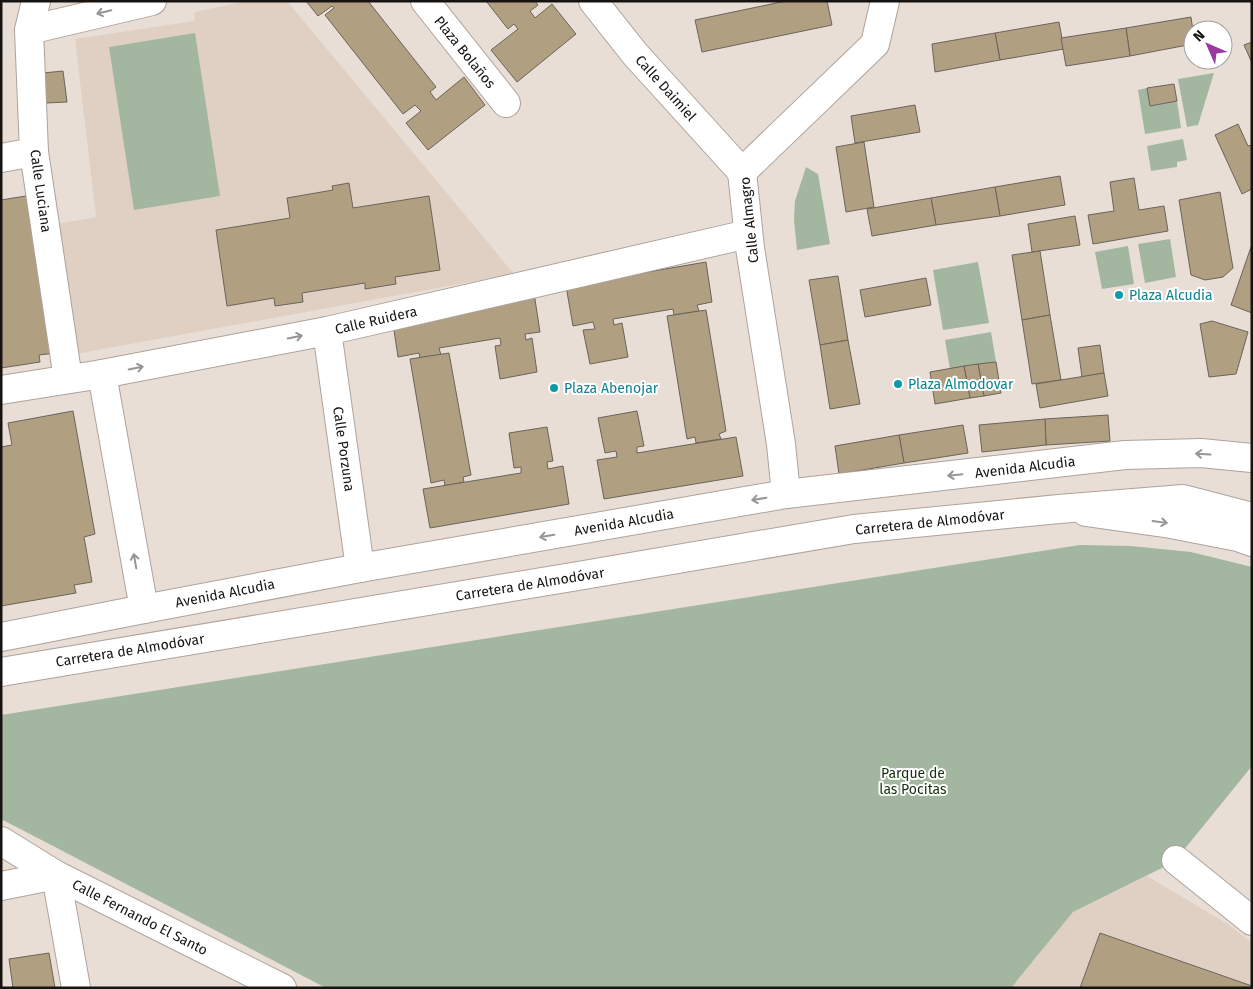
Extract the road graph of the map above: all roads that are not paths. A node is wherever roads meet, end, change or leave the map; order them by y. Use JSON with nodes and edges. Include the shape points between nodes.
{"nodes":[{"id":1,"x":36,"y":1,"type":"edge"},
{"id":2,"x":152,"y":1,"type":"edge"},
{"id":3,"x":424,"y":1,"type":"edge"},
{"id":4,"x":593,"y":1,"type":"edge"},
{"id":5,"x":885,"y":1,"type":"edge"},
{"id":6,"x":29,"y":30,"type":"junction"},
{"id":7,"x":506,"y":103,"type":"dead end"},
{"id":8,"x":34,"y":152,"type":"junction"},
{"id":9,"x":1,"y":158,"type":"edge"},
{"id":10,"x":742,"y":172,"type":"junction"},
{"id":11,"x":748,"y":234,"type":"junction"},
{"id":12,"x":327,"y":331,"type":"junction"},
{"id":13,"x":102,"y":374,"type":"junction"},
{"id":14,"x":68,"y":379,"type":"junction"},
{"id":15,"x":1,"y":390,"type":"edge"},
{"id":16,"x":1252,"y":458,"type":"edge"},
{"id":17,"x":786,"y":494,"type":"junction"},
{"id":18,"x":1059,"y":509,"type":"junction"},
{"id":19,"x":1252,"y":517,"type":"edge"},
{"id":20,"x":1252,"y":542,"type":"edge"},
{"id":21,"x":360,"y":568,"type":"junction"},
{"id":22,"x":144,"y":608,"type":"junction"},
{"id":23,"x":1,"y":637,"type":"edge"},
{"id":24,"x":1,"y":672,"type":"edge"},
{"id":25,"x":1,"y":841,"type":"edge"},
{"id":26,"x":1176,"y":860,"type":"dead end"},
{"id":27,"x":56,"y":875,"type":"junction"},
{"id":28,"x":1,"y":886,"type":"edge"},
{"id":29,"x":1252,"y":921,"type":"edge"},
{"id":30,"x":76,"y":988,"type":"edge"},
{"id":31,"x":282,"y":988,"type":"edge"}],
"edges":[{"from":1,"to":6,"type":"street","name":"Calle Luciana"},
{"from":2,"to":6,"type":"street","one_way":true},
{"from":3,"to":7,"type":"street","name":"Plaza Bolaños"},
{"from":4,"to":10,"type":"street","name":"Calle Daimiel","via":[[635,54]]},
{"from":5,"to":10,"type":"street","name":"Calle Almagro","via":[[875,44]]},
{"from":6,"to":8,"type":"street","name":"Calle Luciana"},
{"from":8,"to":9,"type":"street"},
{"from":8,"to":14,"type":"street","name":"Calle Luciana"},
{"from":10,"to":11,"type":"street","name":"Calle Almagro"},
{"from":11,"to":12,"type":"street","name":"Calle Ruidera"},
{"from":11,"to":17,"type":"street","name":"Calle Almagro","via":[[782,444]]},
{"from":13,"to":12,"type":"street","name":"Calle Ruidera","one_way":true},
{"from":12,"to":21,"type":"street","name":"Calle Porzuna"},
{"from":13,"to":14,"type":"street","name":"Calle Ruidera"},
{"from":22,"to":13,"type":"street","one_way":true},
{"from":14,"to":15,"type":"street","name":"Calle Ruidera"},
{"from":16,"to":17,"type":"street","name":"Avenida Alcudia","one_way":true,"via":[[1201,453],[1125,454]]},
{"from":17,"to":21,"type":"street","name":"Avenida Alcudia","one_way":true},
{"from":18,"to":19,"type":"street","name":"Carretera de Almodóvar","via":[[1183,499]]},
{"from":18,"to":20,"type":"street","name":"Carretera de Almodóvar","one_way":true,"via":[[1171,524]]},
{"from":18,"to":24,"type":"street","name":"Carretera de Almodóvar","via":[[854,529]]},
{"from":21,"to":22,"type":"street","name":"Avenida Alcudia"},
{"from":22,"to":23,"type":"street","name":"Avenida Alcudia"},
{"from":25,"to":27,"type":"street","name":"Calle Fernando El Santo"},
{"from":26,"to":29,"type":"street"},
{"from":27,"to":28,"type":"street"},
{"from":27,"to":30,"type":"street"},
{"from":27,"to":31,"type":"street","name":"Calle Fernando El Santo"}]}
